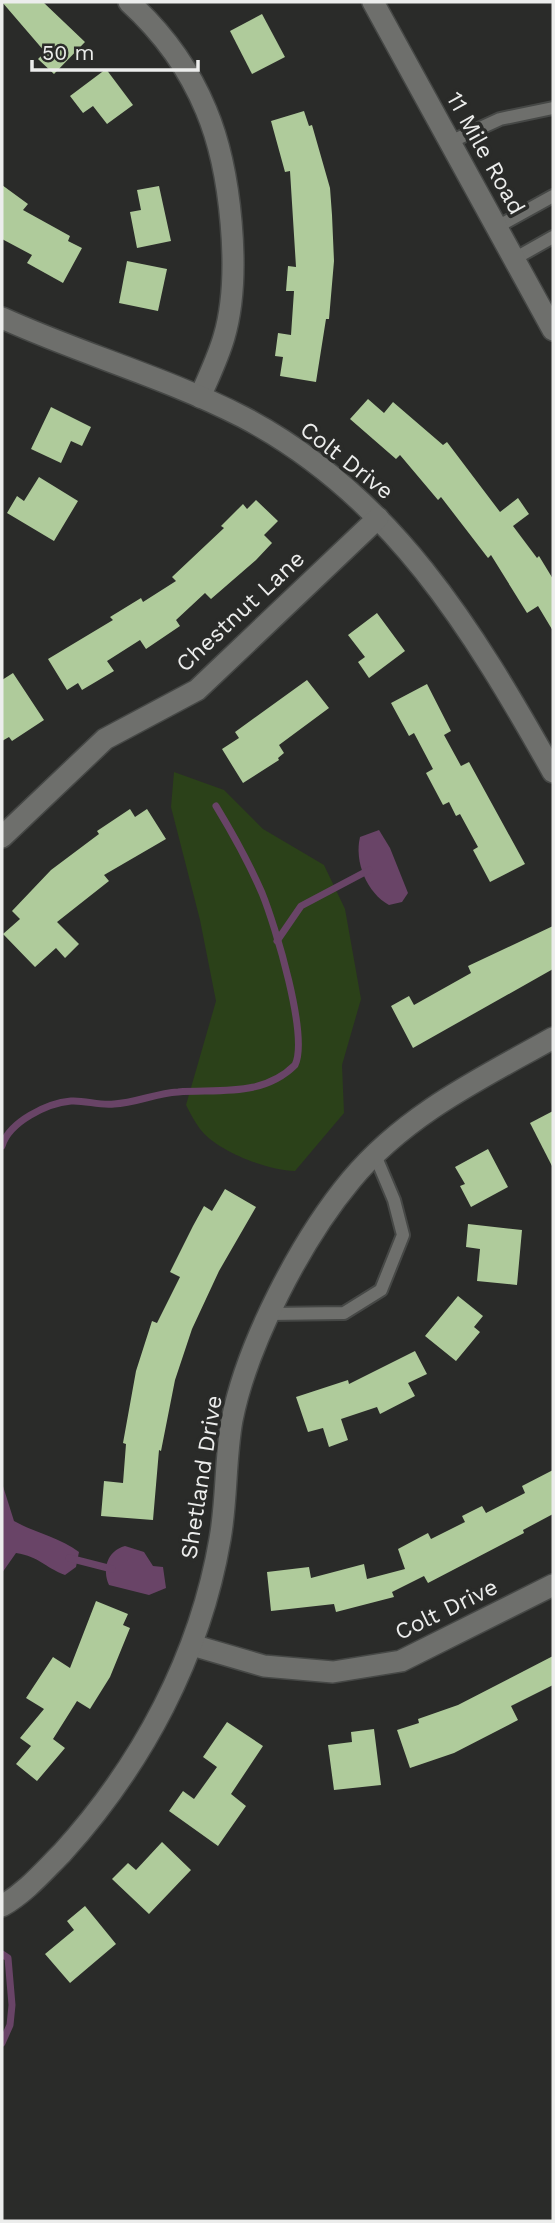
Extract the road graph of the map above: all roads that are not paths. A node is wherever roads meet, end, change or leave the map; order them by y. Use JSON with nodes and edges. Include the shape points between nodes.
{"nodes":[{"id":1,"x":129,"y":2,"type":"edge"},
{"id":2,"x":373,"y":2,"type":"edge"},
{"id":3,"x":553,"y":108,"type":"edge"},
{"id":4,"x":450,"y":142,"type":"junction"},
{"id":5,"x":553,"y":196,"type":"edge"},
{"id":6,"x":497,"y":227,"type":"junction"},
{"id":7,"x":553,"y":237,"type":"edge"},
{"id":8,"x":514,"y":259,"type":"junction"},
{"id":9,"x":2,"y":319,"type":"edge"},
{"id":10,"x":553,"y":330,"type":"edge"},
{"id":11,"x":200,"y":397,"type":"junction"},
{"id":12,"x":378,"y":518,"type":"junction"},
{"id":13,"x":553,"y":772,"type":"edge"},
{"id":14,"x":2,"y":837,"type":"edge"},
{"id":15,"x":553,"y":1038,"type":"edge"},
{"id":16,"x":375,"y":1155,"type":"junction"},
{"id":17,"x":269,"y":1314,"type":"junction"},
{"id":18,"x":553,"y":1585,"type":"edge"},
{"id":19,"x":192,"y":1646,"type":"junction"},
{"id":20,"x":2,"y":1906,"type":"edge"}],
"edges":[{"from":1,"to":11,"type":"street","via":[[177,56],[207,111],[224,178],[233,244],[231,301],[224,337]]},
{"from":2,"to":4,"type":"street","name":"11 Mile Road"},
{"from":3,"to":4,"type":"lane","via":[[499,118]]},
{"from":4,"to":6,"type":"street","name":"11 Mile Road"},
{"from":5,"to":6,"type":"lane"},
{"from":6,"to":8,"type":"street","name":"11 Mile Road"},
{"from":7,"to":8,"type":"lane"},
{"from":8,"to":10,"type":"street","name":"11 Mile Road"},
{"from":9,"to":11,"type":"street","name":"Colt Drive"},
{"from":11,"to":12,"type":"street","name":"Colt Drive","via":[[304,456]]},
{"from":12,"to":13,"type":"street","name":"Colt Drive","via":[[449,600],[504,684]]},
{"from":12,"to":14,"type":"street","name":"Chestnut Lane","via":[[197,690],[105,739]]},
{"from":15,"to":16,"type":"street","name":"Shetland Drive","via":[[417,1116]]},
{"from":16,"to":17,"type":"street","name":"Shetland Drive","via":[[351,1180],[303,1248]]},
{"from":16,"to":17,"type":"lane","via":[[403,1236],[381,1290],[344,1313]]},
{"from":17,"to":19,"type":"street","name":"Shetland Drive","via":[[232,1419],[220,1538]]},
{"from":18,"to":19,"type":"street","name":"Colt Drive","via":[[401,1661],[333,1672],[264,1666]]},
{"from":19,"to":20,"type":"street","name":"Shetland Drive","via":[[150,1734],[95,1816],[23,1894]]}]}
